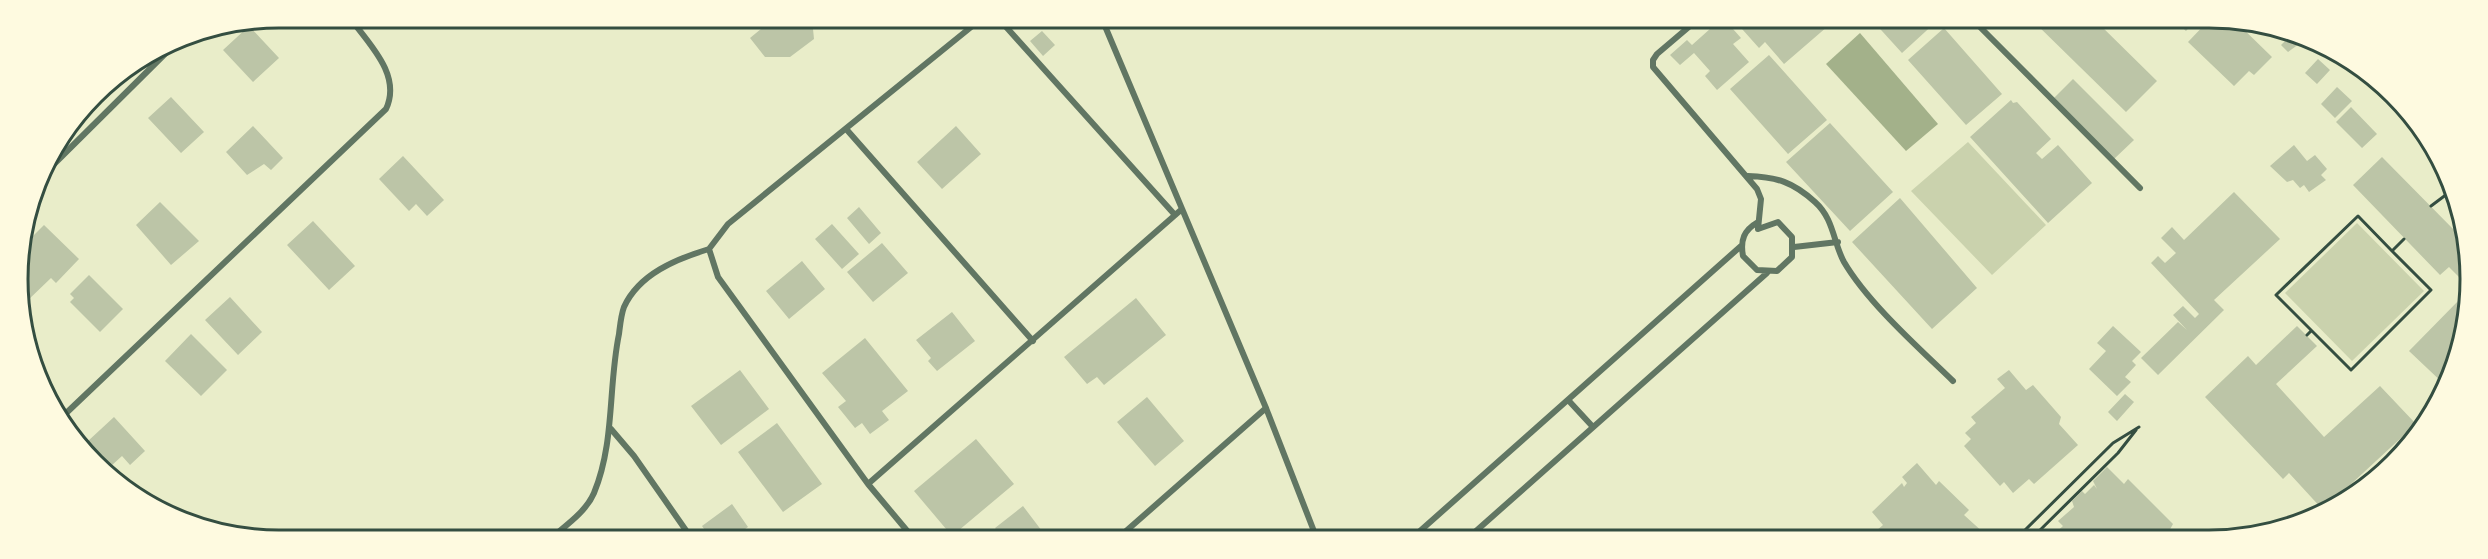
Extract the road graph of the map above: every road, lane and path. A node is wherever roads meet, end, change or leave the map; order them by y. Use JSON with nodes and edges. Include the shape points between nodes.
{"nodes":[{"id":1,"x":357,"y":28,"type":"edge"},
{"id":2,"x":970,"y":28,"type":"edge"},
{"id":3,"x":1007,"y":28,"type":"edge"},
{"id":4,"x":1106,"y":28,"type":"edge"},
{"id":5,"x":1688,"y":28,"type":"edge"},
{"id":6,"x":1981,"y":28,"type":"edge"},
{"id":7,"x":161,"y":58,"type":"edge"},
{"id":8,"x":847,"y":129,"type":"junction"},
{"id":9,"x":59,"y":159,"type":"edge"},
{"id":10,"x":1748,"y":176,"type":"junction"},
{"id":11,"x":2140,"y":188,"type":"dead end"},
{"id":12,"x":2445,"y":196,"type":"edge"},
{"id":13,"x":2431,"y":206,"type":"dead end"},
{"id":14,"x":1182,"y":209,"type":"junction"},
{"id":15,"x":1175,"y":215,"type":"junction"},
{"id":16,"x":1758,"y":229,"type":"junction"},
{"id":17,"x":2404,"y":239,"type":"dead end"},
{"id":18,"x":1838,"y":242,"type":"junction"},
{"id":19,"x":1741,"y":246,"type":"junction"},
{"id":20,"x":1794,"y":247,"type":"junction"},
{"id":21,"x":709,"y":249,"type":"junction"},
{"id":22,"x":2392,"y":251,"type":"junction"},
{"id":23,"x":1767,"y":273,"type":"junction"},
{"id":24,"x":2311,"y":331,"type":"junction"},
{"id":25,"x":2307,"y":336,"type":"dead end"},
{"id":26,"x":1033,"y":341,"type":"junction"},
{"id":27,"x":1953,"y":381,"type":"dead end"},
{"id":28,"x":1569,"y":401,"type":"junction"},
{"id":29,"x":1266,"y":408,"type":"junction"},
{"id":30,"x":67,"y":412,"type":"edge"},
{"id":31,"x":1593,"y":427,"type":"junction"},
{"id":32,"x":611,"y":429,"type":"junction"},
{"id":33,"x":868,"y":484,"type":"junction"},
{"id":34,"x":2028,"y":527,"type":"junction"},
{"id":35,"x":560,"y":530,"type":"edge"},
{"id":36,"x":686,"y":530,"type":"edge"},
{"id":37,"x":906,"y":530,"type":"edge"},
{"id":38,"x":1127,"y":530,"type":"edge"},
{"id":39,"x":1313,"y":530,"type":"edge"},
{"id":40,"x":1420,"y":530,"type":"edge"},
{"id":41,"x":1477,"y":530,"type":"edge"},
{"id":42,"x":2025,"y":530,"type":"edge"},
{"id":43,"x":2031,"y":530,"type":"edge"},
{"id":44,"x":2041,"y":530,"type":"edge"}],
"edges":[{"from":1,"to":30,"type":"street","via":[[386,68],[392,97],[386,109]]},
{"from":2,"to":8,"type":"street"},
{"from":3,"to":15,"type":"street"},
{"from":4,"to":14,"type":"street"},
{"from":5,"to":10,"type":"street","via":[[1657,54],[1653,67]]},
{"from":6,"to":11,"type":"street"},
{"from":7,"to":9,"type":"street"},
{"from":8,"to":21,"type":"street","via":[[728,224]]},
{"from":8,"to":26,"type":"street"},
{"from":10,"to":16,"type":"street","via":[[1761,199]]},
{"from":10,"to":18,"type":"street","via":[[1776,177],[1798,189],[1826,214]]},
{"from":12,"to":13,"type":"path"},
{"from":14,"to":15,"type":"street"},
{"from":14,"to":29,"type":"street"},
{"from":15,"to":26,"type":"street"},
{"from":16,"to":19,"type":"street","via":[[1758,222],[1749,227]]},
{"from":16,"to":20,"type":"street","via":[[1778,222],[1792,237]]},
{"from":17,"to":22,"type":"path"},
{"from":18,"to":20,"type":"street"},
{"from":18,"to":27,"type":"street","via":[[1844,262],[1888,317]]},
{"from":19,"to":23,"type":"street","via":[[1748,264]]},
{"from":19,"to":28,"type":"street"},
{"from":20,"to":23,"type":"street","via":[[1786,265]]},
{"from":21,"to":32,"type":"street","via":[[663,266],[624,307],[614,357]]},
{"from":21,"to":33,"type":"street","via":[[718,277]]},
{"from":22,"to":24,"type":"path","via":[[2358,216],[2276,295]]},
{"from":22,"to":24,"type":"path","via":[[2431,290],[2359,362],[2350,370]]},
{"from":23,"to":31,"type":"street"},
{"from":24,"to":25,"type":"path"},
{"from":26,"to":33,"type":"street"},
{"from":28,"to":31,"type":"street"},
{"from":28,"to":40,"type":"street"},
{"from":29,"to":38,"type":"street"},
{"from":29,"to":39,"type":"street"},
{"from":31,"to":41,"type":"street"},
{"from":32,"to":35,"type":"street","via":[[594,494]]},
{"from":32,"to":36,"type":"street"},
{"from":33,"to":37,"type":"street"},
{"from":34,"to":42,"type":"path"},
{"from":34,"to":43,"type":"path"},
{"from":34,"to":44,"type":"path","via":[[2113,443],[2139,427]]}]}
